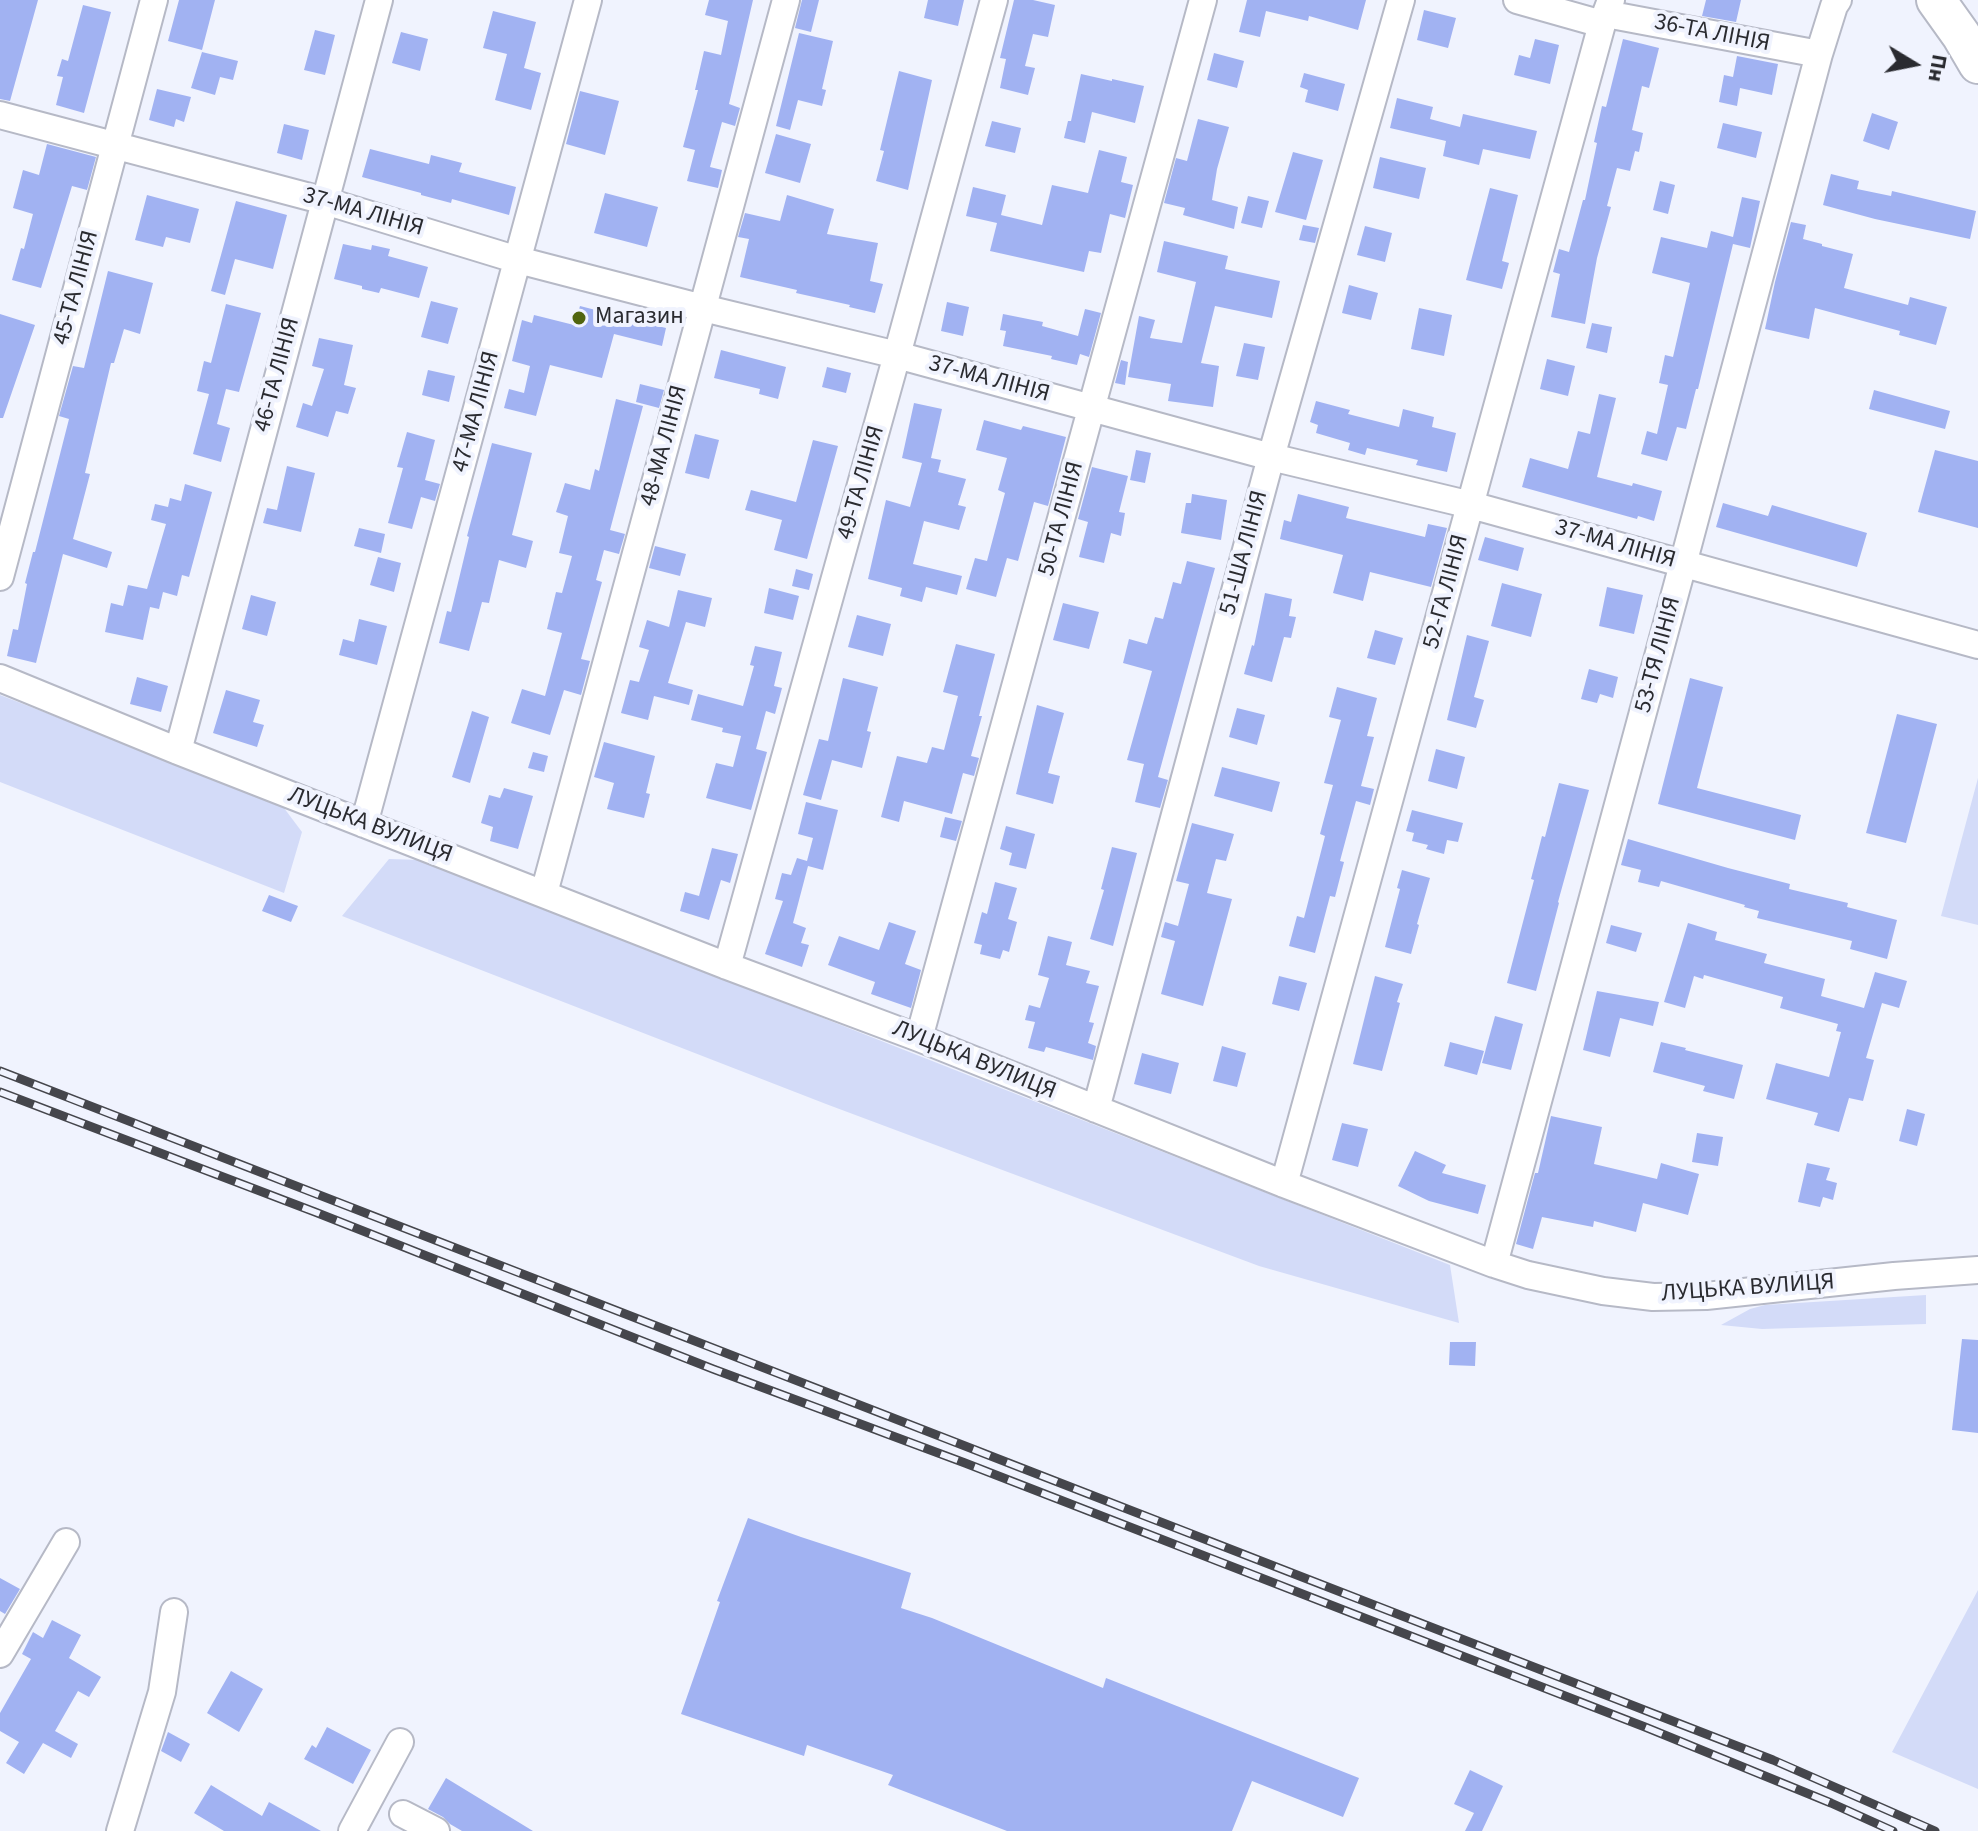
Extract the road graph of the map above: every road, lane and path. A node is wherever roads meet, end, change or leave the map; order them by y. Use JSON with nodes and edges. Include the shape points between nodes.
{"nodes":[{"id":1,"x":154,"y":0,"type":"edge"},
{"id":2,"x":379,"y":0,"type":"edge"},
{"id":3,"x":588,"y":0,"type":"edge"},
{"id":4,"x":786,"y":0,"type":"edge"},
{"id":5,"x":994,"y":0,"type":"edge"},
{"id":6,"x":1203,"y":0,"type":"edge"},
{"id":7,"x":1401,"y":0,"type":"edge"},
{"id":8,"x":1517,"y":0,"type":"edge"},
{"id":9,"x":1838,"y":0,"type":"edge"},
{"id":10,"x":1936,"y":0,"type":"edge"},
{"id":11,"x":1607,"y":12,"type":"edge"},
{"id":12,"x":1819,"y":54,"type":"junction"},
{"id":13,"x":1978,"y":64,"type":"edge"},
{"id":14,"x":0,"y":115,"type":"edge"},
{"id":15,"x":116,"y":146,"type":"junction"},
{"id":16,"x":325,"y":201,"type":"junction"},
{"id":17,"x":518,"y":260,"type":"junction"},
{"id":18,"x":703,"y":308,"type":"junction"},
{"id":19,"x":897,"y":355,"type":"junction"},
{"id":20,"x":1093,"y":407,"type":"junction"},
{"id":21,"x":1271,"y":457,"type":"junction"},
{"id":22,"x":1471,"y":505,"type":"junction"},
{"id":23,"x":1683,"y":564,"type":"junction"},
{"id":24,"x":0,"y":577,"type":"edge"},
{"id":25,"x":1978,"y":645,"type":"edge"},
{"id":26,"x":0,"y":678,"type":"edge"},
{"id":27,"x":178,"y":751,"type":"junction"},
{"id":28,"x":364,"y":824,"type":"junction"},
{"id":29,"x":544,"y":893,"type":"junction"},
{"id":30,"x":727,"y":966,"type":"junction"},
{"id":31,"x":919,"y":1038,"type":"junction"},
{"id":32,"x":1096,"y":1109,"type":"junction"},
{"id":33,"x":1284,"y":1184,"type":"junction"},
{"id":34,"x":1494,"y":1264,"type":"junction"},
{"id":35,"x":1978,"y":1270,"type":"edge"},
{"id":36,"x":66,"y":1542,"type":"dead end"},
{"id":37,"x":174,"y":1612,"type":"dead end"},
{"id":38,"x":0,"y":1654,"type":"edge"},
{"id":39,"x":400,"y":1742,"type":"dead end"},
{"id":40,"x":403,"y":1814,"type":"dead end"},
{"id":41,"x":120,"y":1831,"type":"edge"},
{"id":42,"x":352,"y":1831,"type":"edge"},
{"id":43,"x":436,"y":1831,"type":"edge"}],
"edges":[{"from":1,"to":15,"type":"street","name":"45-ТА ЛІНІЯ"},
{"from":2,"to":16,"type":"street","name":"46-ТА ЛІНІЯ"},
{"from":3,"to":17,"type":"street","name":"47-МА ЛІНІЯ"},
{"from":4,"to":18,"type":"street","name":"48-МА ЛІНІЯ"},
{"from":5,"to":19,"type":"street","name":"49-ТА ЛІНІЯ"},
{"from":6,"to":20,"type":"street","name":"50-ТА ЛІНІЯ"},
{"from":7,"to":21,"type":"street","name":"51-ША ЛІНІЯ"},
{"from":8,"to":11,"type":"street","name":"36-ТА ЛІНІЯ"},
{"from":9,"to":12,"type":"street","name":"53-ТЯ ЛІНІЯ"},
{"from":10,"to":13,"type":"highway"},
{"from":11,"to":12,"type":"street","name":"36-ТА ЛІНІЯ"},
{"from":11,"to":22,"type":"street","name":"52-ГА ЛІНІЯ"},
{"from":12,"to":23,"type":"street","name":"53-ТЯ ЛІНІЯ"},
{"from":14,"to":15,"type":"street","name":"37-МА ЛІНІЯ"},
{"from":15,"to":16,"type":"street","name":"37-МА ЛІНІЯ"},
{"from":15,"to":24,"type":"street","name":"45-ТА ЛІНІЯ"},
{"from":16,"to":17,"type":"street","name":"37-МА ЛІНІЯ"},
{"from":16,"to":27,"type":"street","name":"46-ТА ЛІНІЯ"},
{"from":17,"to":18,"type":"street","name":"37-МА ЛІНІЯ"},
{"from":17,"to":28,"type":"street","name":"47-МА ЛІНІЯ"},
{"from":18,"to":19,"type":"street","name":"37-МА ЛІНІЯ"},
{"from":18,"to":29,"type":"street","name":"48-МА ЛІНІЯ"},
{"from":19,"to":20,"type":"street","name":"37-МА ЛІНІЯ"},
{"from":19,"to":30,"type":"street","name":"49-ТА ЛІНІЯ"},
{"from":20,"to":21,"type":"street","name":"37-МА ЛІНІЯ"},
{"from":20,"to":31,"type":"street","name":"50-ТА ЛІНІЯ"},
{"from":21,"to":22,"type":"street","name":"37-МА ЛІНІЯ"},
{"from":21,"to":32,"type":"street","name":"51-ША ЛІНІЯ"},
{"from":22,"to":23,"type":"street","name":"37-МА ЛІНІЯ"},
{"from":22,"to":33,"type":"street","name":"52-ГА ЛІНІЯ"},
{"from":23,"to":25,"type":"street","name":"37-МА ЛІНІЯ"},
{"from":23,"to":34,"type":"street","name":"53-ТЯ ЛІНІЯ"},
{"from":26,"to":27,"type":"street","name":"ЛУЦЬКА ВУЛИЦЯ"},
{"from":27,"to":28,"type":"street","name":"ЛУЦЬКА ВУЛИЦЯ"},
{"from":28,"to":29,"type":"street","name":"ЛУЦЬКА ВУЛИЦЯ"},
{"from":29,"to":30,"type":"street","name":"ЛУЦЬКА ВУЛИЦЯ"},
{"from":30,"to":31,"type":"street","name":"ЛУЦЬКА ВУЛИЦЯ"},
{"from":31,"to":32,"type":"street","name":"ЛУЦЬКА ВУЛИЦЯ"},
{"from":32,"to":33,"type":"street","name":"ЛУЦЬКА ВУЛИЦЯ"},
{"from":33,"to":34,"type":"street","name":"ЛУЦЬКА ВУЛИЦЯ"},
{"from":34,"to":35,"type":"street","name":"ЛУЦЬКА ВУЛИЦЯ","via":[[1567,1284],[1653,1297]]},
{"from":36,"to":38,"type":"street"},
{"from":37,"to":41,"type":"street","via":[[162,1692]]},
{"from":39,"to":42,"type":"street"},
{"from":40,"to":43,"type":"street"}]}
